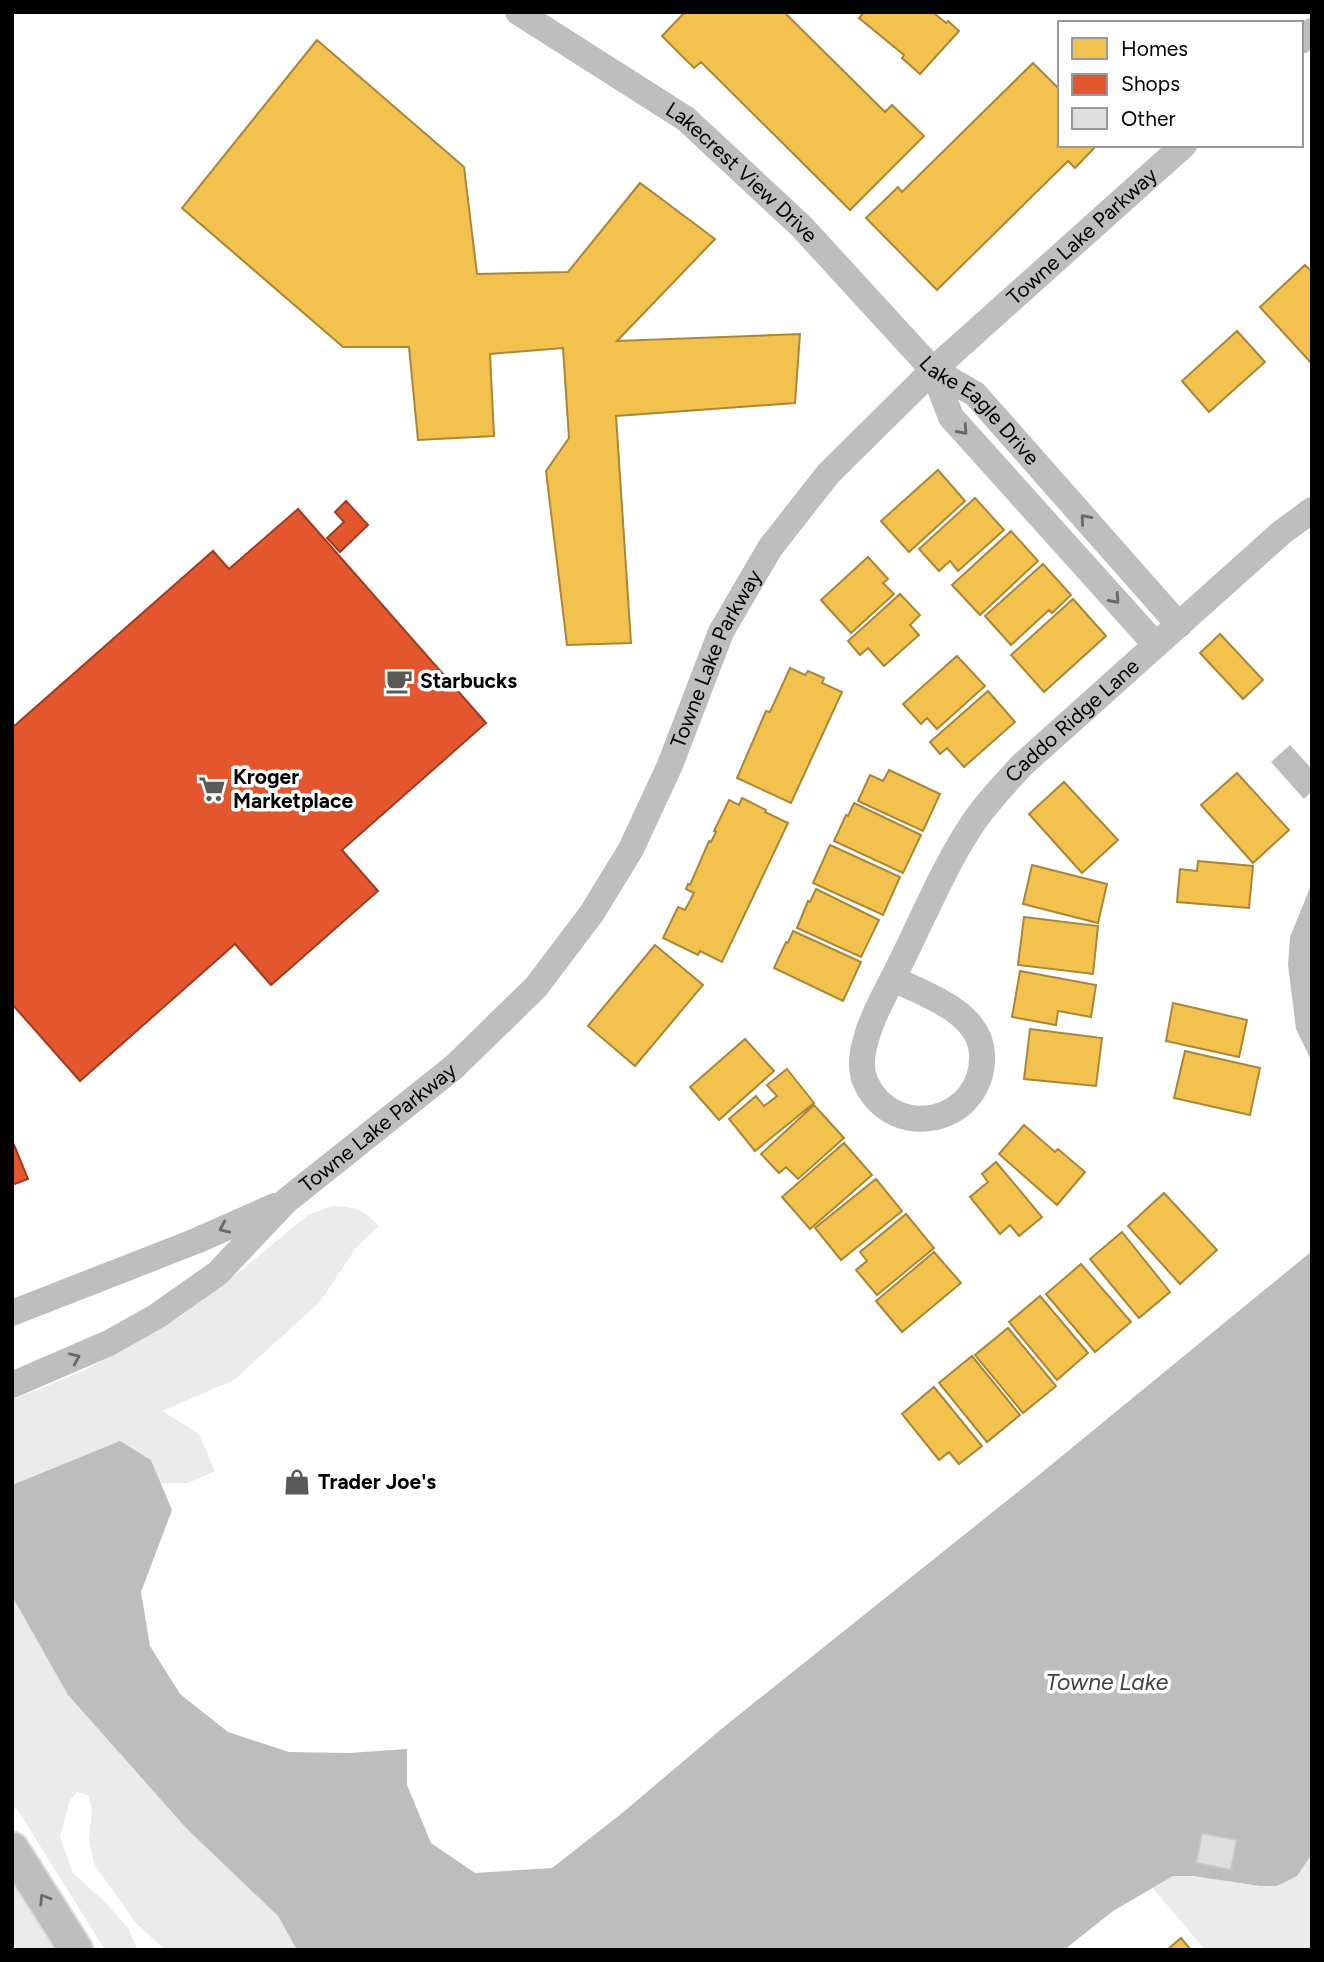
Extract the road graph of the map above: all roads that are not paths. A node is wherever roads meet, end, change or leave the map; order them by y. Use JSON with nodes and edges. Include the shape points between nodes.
{"nodes":[{"id":1,"x":518,"y":12,"type":"edge"},
{"id":2,"x":1182,"y":147,"type":"edge"},
{"id":3,"x":933,"y":370,"type":"junction"},
{"id":4,"x":1312,"y":510,"type":"edge"},
{"id":5,"x":1179,"y":625,"type":"junction"},
{"id":6,"x":1156,"y":645,"type":"junction"},
{"id":7,"x":893,"y":979,"type":"junction"},
{"id":8,"x":286,"y":1201,"type":"junction"},
{"id":9,"x":12,"y":1313,"type":"edge"},
{"id":10,"x":12,"y":1385,"type":"edge"},
{"id":11,"x":12,"y":1849,"type":"edge"},
{"id":12,"x":76,"y":1950,"type":"edge"}],
"edges":[{"from":1,"to":3,"type":"street","name":"Lakecrest View Drive","via":[[686,119],[802,227]]},
{"from":2,"to":3,"type":"street","name":"Towne Lake Parkway"},
{"from":5,"to":3,"type":"street","name":"Lake Eagle Drive","one_way":true,"via":[[975,394]]},
{"from":3,"to":6,"type":"street","name":"Lake Eagle Drive","one_way":true,"via":[[951,417]]},
{"from":3,"to":8,"type":"street","name":"Towne Lake Parkway","via":[[828,474],[770,548],[721,632],[670,765],[631,849],[592,913],[536,987],[454,1068]]},
{"from":4,"to":5,"type":"street","name":"Caddo Ridge Lane"},
{"from":5,"to":6,"type":"street","name":"Caddo Ridge Lane"},
{"from":6,"to":7,"type":"street","name":"Caddo Ridge Lane","via":[[997,791],[948,867]]},
{"from":7,"to":7,"type":"street","name":"Caddo Ridge Lane","via":[[867,1033],[861,1058],[866,1082],[881,1104],[900,1116],[925,1120],[950,1113],[967,1099],[980,1075],[982,1051],[972,1026],[951,1007]]},
{"from":8,"to":9,"type":"street","name":"Towne Lake Parkway","one_way":true},
{"from":10,"to":8,"type":"street","name":"Towne Lake Parkway","one_way":true,"via":[[109,1343],[157,1316],[218,1273]]},
{"from":12,"to":11,"type":"main road","one_way":true}]}
